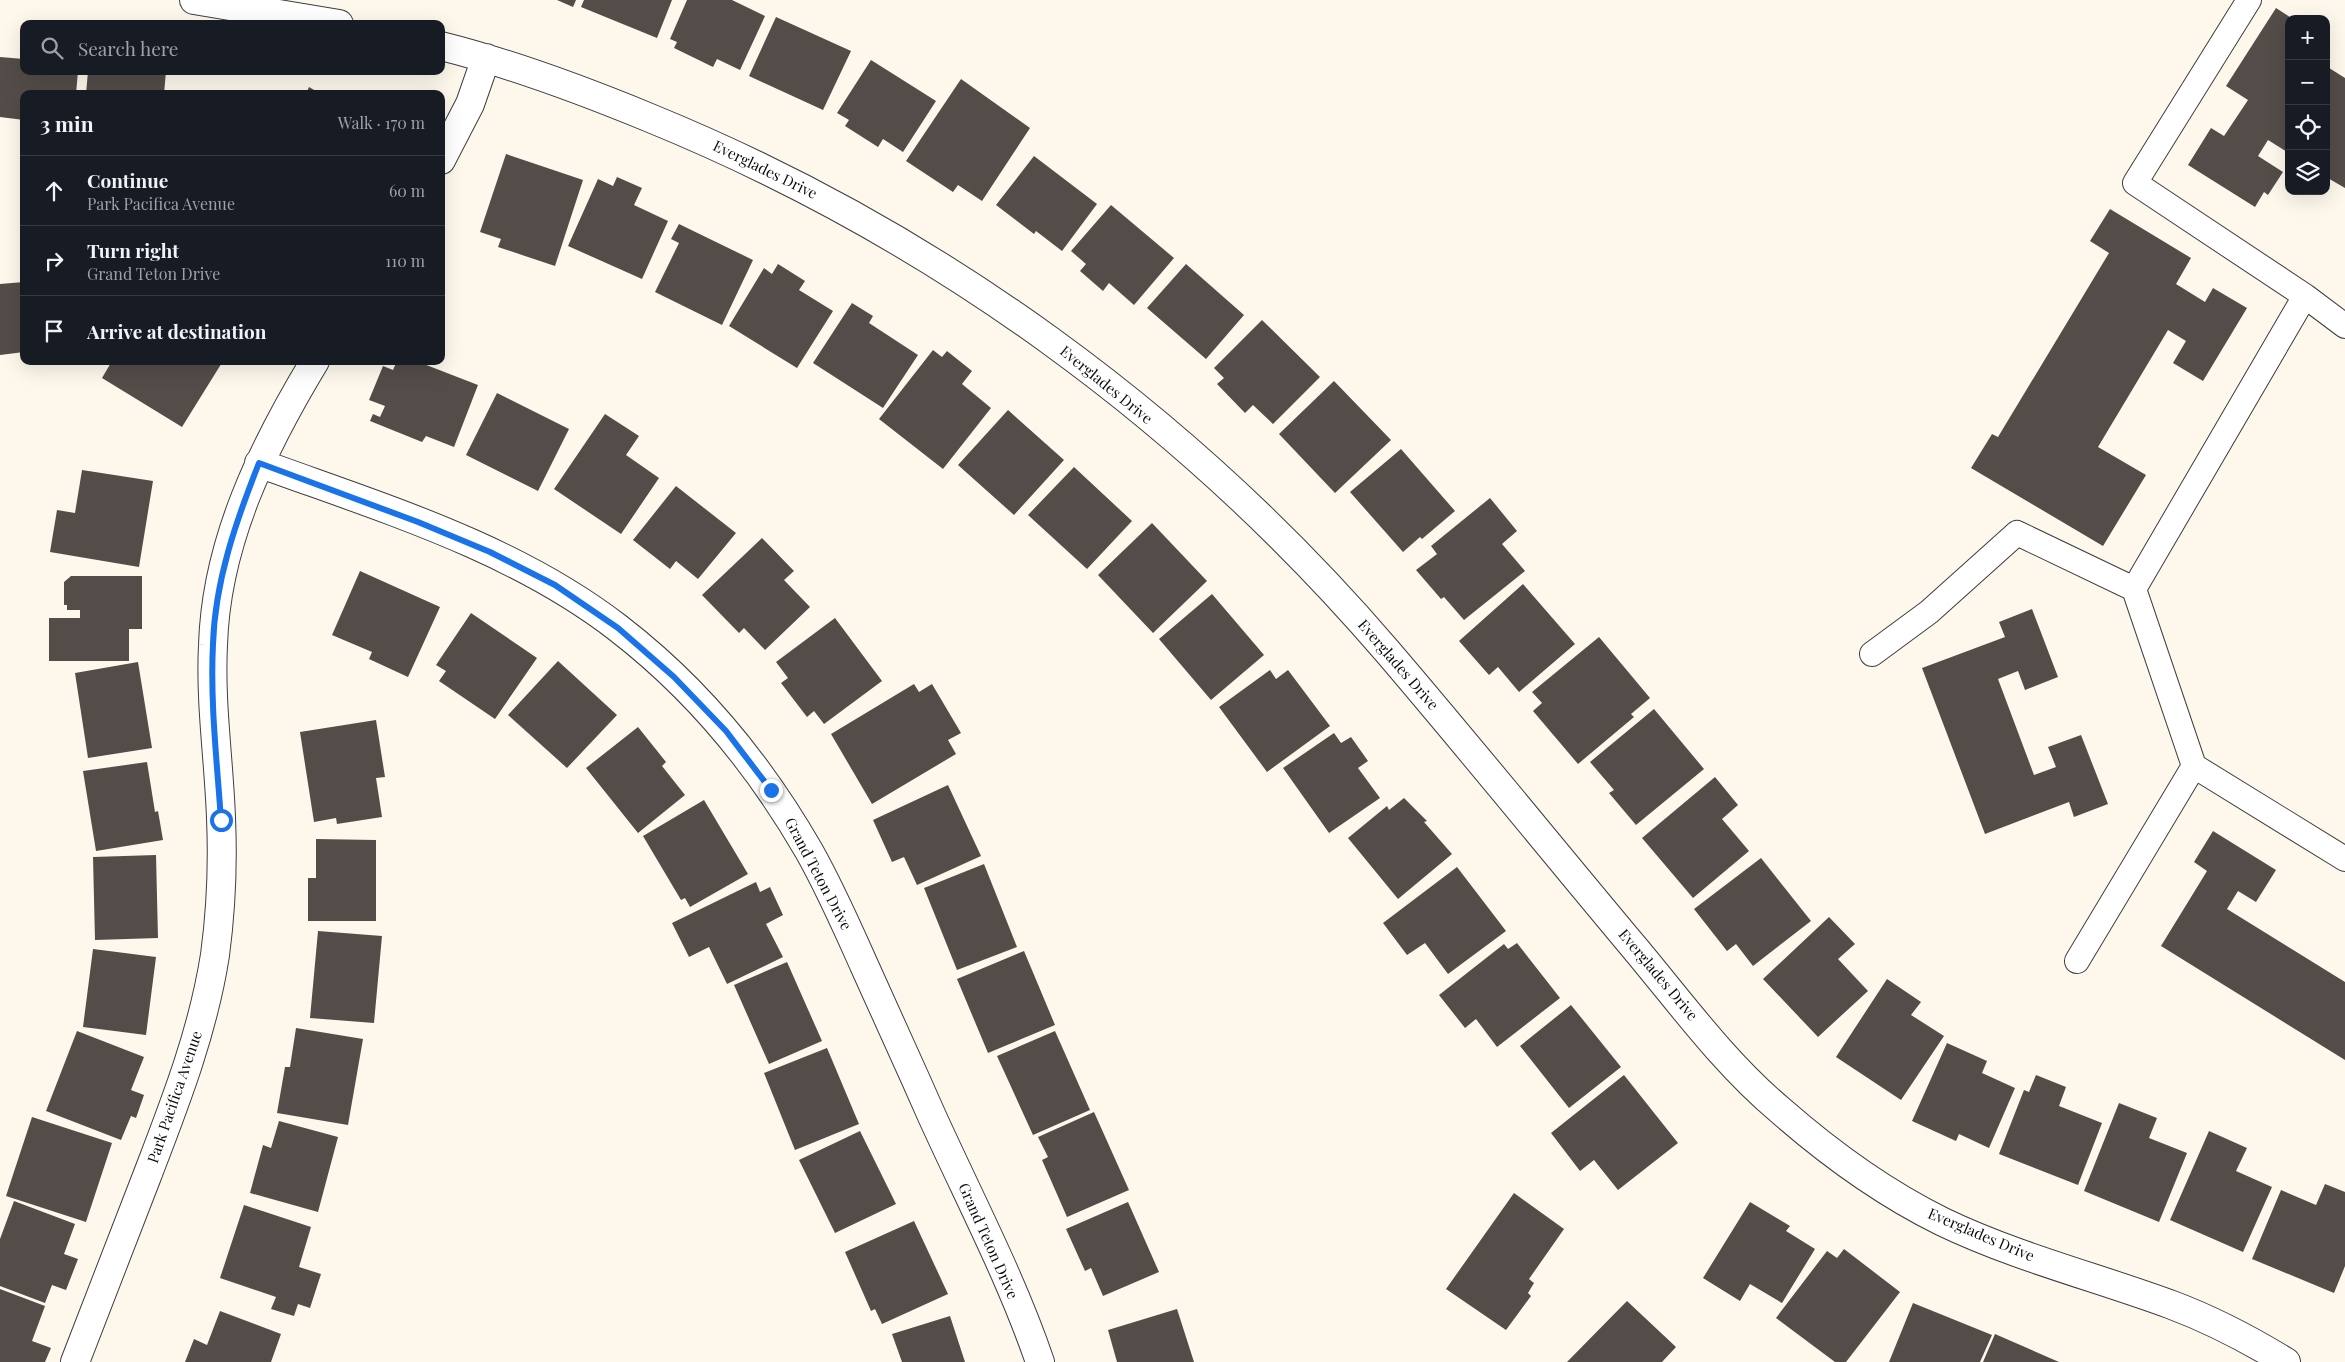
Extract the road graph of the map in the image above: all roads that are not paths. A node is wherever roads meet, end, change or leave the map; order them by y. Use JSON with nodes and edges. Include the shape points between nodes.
{"nodes":[{"id":1,"x":194,"y":0,"type":"edge"},
{"id":2,"x":2249,"y":0,"type":"edge"},
{"id":3,"x":315,"y":20,"type":"edge"},
{"id":4,"x":445,"y":47,"type":"edge"},
{"id":5,"x":486,"y":58,"type":"junction"},
{"id":6,"x":445,"y":152,"type":"edge"},
{"id":7,"x":2305,"y":296,"type":"junction"},
{"id":8,"x":2345,"y":326,"type":"edge"},
{"id":9,"x":313,"y":365,"type":"edge"},
{"id":10,"x":259,"y":463,"type":"junction"},
{"id":11,"x":2134,"y":589,"type":"junction"},
{"id":12,"x":1872,"y":654,"type":"dead end"},
{"id":13,"x":2194,"y":766,"type":"junction"},
{"id":14,"x":2345,"y":858,"type":"edge"},
{"id":15,"x":2077,"y":960,"type":"dead end"},
{"id":16,"x":75,"y":1362,"type":"edge"},
{"id":17,"x":1040,"y":1362,"type":"edge"},
{"id":18,"x":2286,"y":1362,"type":"edge"}],
"edges":[{"from":1,"to":3,"type":"street"},
{"from":2,"to":7,"type":"lane","via":[[2135,183]]},
{"from":4,"to":5,"type":"street","name":"Everglades Drive"},
{"from":5,"to":6,"type":"street","via":[[470,104]]},
{"from":5,"to":18,"type":"street","name":"Everglades Drive","via":[[588,93],[777,173],[871,223],[959,276],[1041,333],[1190,453],[1322,578],[1714,1042],[1780,1110],[1876,1184],[1944,1222],[2014,1251],[2182,1309]]},
{"from":7,"to":8,"type":"lane"},
{"from":7,"to":11,"type":"lane"},
{"from":9,"to":10,"type":"street","name":"Park Pacifica Avenue"},
{"from":10,"to":16,"type":"street","name":"Park Pacifica Avenue","via":[[236,522],[220,582],[213,643],[213,702],[221,820],[221,886],[215,955],[200,1028],[180,1092]]},
{"from":10,"to":17,"type":"street","name":"Grand Teton Drive","via":[[418,522],[490,552],[555,585],[618,628],[674,677],[726,731],[771,790],[809,852],[841,914]]},
{"from":11,"to":12,"type":"lane","via":[[2016,533],[1928,612]]},
{"from":11,"to":13,"type":"lane"},
{"from":13,"to":14,"type":"lane"},
{"from":13,"to":15,"type":"lane"}]}
